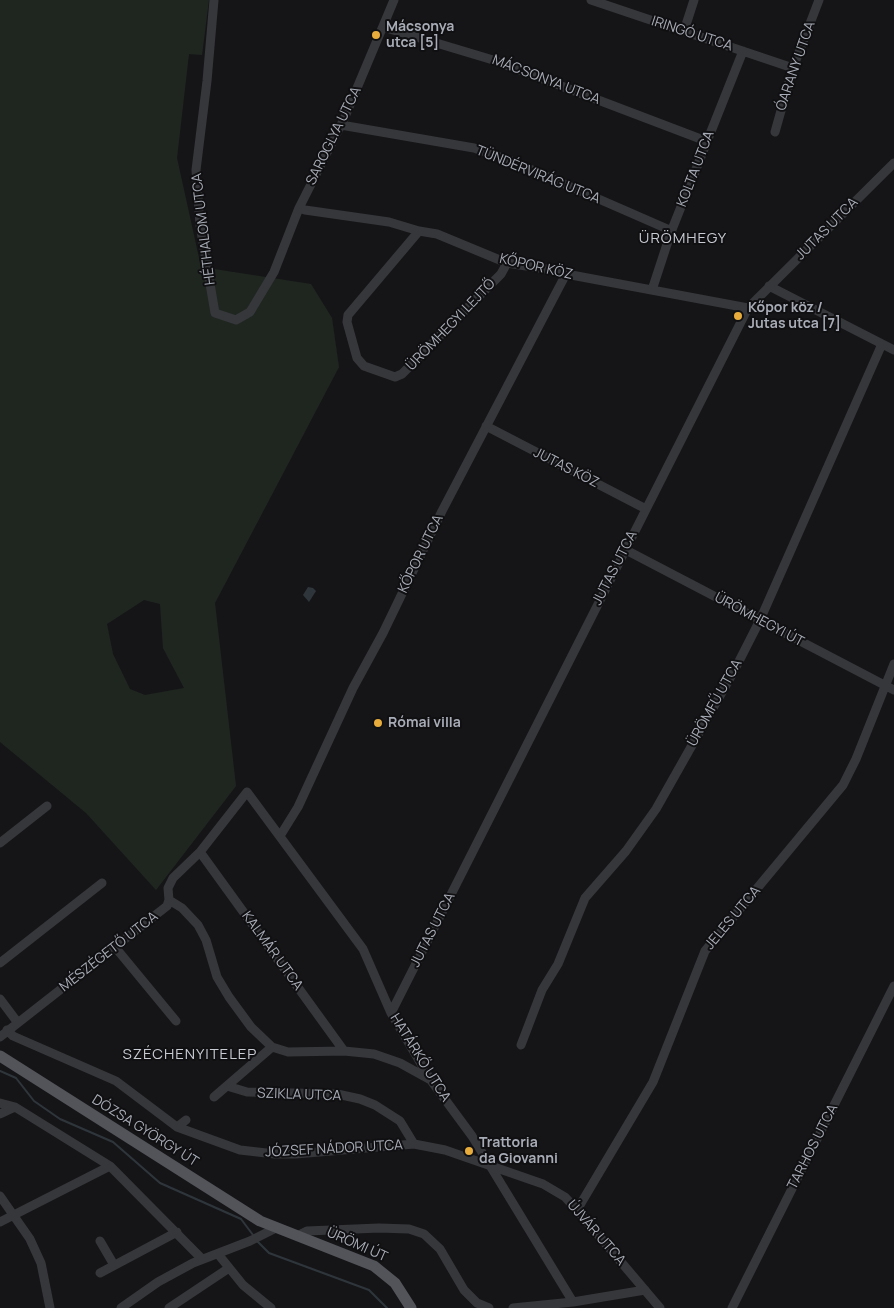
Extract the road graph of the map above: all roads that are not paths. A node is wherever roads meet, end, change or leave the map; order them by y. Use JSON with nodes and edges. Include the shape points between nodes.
{"nodes":[{"id":1,"x":214,"y":0,"type":"edge"},
{"id":2,"x":394,"y":0,"type":"edge"},
{"id":3,"x":591,"y":0,"type":"edge"},
{"id":4,"x":694,"y":0,"type":"edge"},
{"id":5,"x":819,"y":0,"type":"edge"},
{"id":6,"x":383,"y":27,"type":"junction"},
{"id":7,"x":684,"y":31,"type":"junction"},
{"id":8,"x":743,"y":51,"type":"junction"},
{"id":9,"x":793,"y":68,"type":"junction"},
{"id":10,"x":341,"y":125,"type":"junction"},
{"id":11,"x":775,"y":132,"type":"dead end"},
{"id":12,"x":706,"y":141,"type":"junction"},
{"id":13,"x":894,"y":164,"type":"edge"},
{"id":14,"x":299,"y":208,"type":"junction"},
{"id":15,"x":419,"y":231,"type":"junction"},
{"id":16,"x":672,"y":231,"type":"junction"},
{"id":17,"x":507,"y":263,"type":"junction"},
{"id":18,"x":274,"y":272,"type":"joint"},
{"id":19,"x":566,"y":274,"type":"junction"},
{"id":20,"x":769,"y":286,"type":"junction"},
{"id":21,"x":652,"y":290,"type":"junction"},
{"id":22,"x":748,"y":308,"type":"junction"},
{"id":23,"x":882,"y":344,"type":"junction"},
{"id":24,"x":894,"y":350,"type":"edge"},
{"id":25,"x":486,"y":426,"type":"junction"},
{"id":26,"x":646,"y":509,"type":"junction"},
{"id":27,"x":624,"y":549,"type":"junction"},
{"id":28,"x":760,"y":620,"type":"junction"},
{"id":29,"x":894,"y":664,"type":"edge"},
{"id":30,"x":890,"y":688,"type":"edge"},
{"id":31,"x":247,"y":792,"type":"joint"},
{"id":32,"x":47,"y":806,"type":"dead end"},
{"id":33,"x":280,"y":836,"type":"junction"},
{"id":34,"x":0,"y":843,"type":"edge"},
{"id":35,"x":200,"y":852,"type":"junction"},
{"id":36,"x":102,"y":883,"type":"dead end"},
{"id":37,"x":169,"y":900,"type":"junction"},
{"id":38,"x":115,"y":947,"type":"junction"},
{"id":39,"x":0,"y":963,"type":"edge"},
{"id":40,"x":894,"y":986,"type":"edge"},
{"id":41,"x":0,"y":999,"type":"edge"},
{"id":42,"x":391,"y":1013,"type":"junction"},
{"id":43,"x":176,"y":1021,"type":"dead end"},
{"id":44,"x":18,"y":1023,"type":"junction"},
{"id":45,"x":7,"y":1030,"type":"junction"},
{"id":46,"x":0,"y":1037,"type":"edge"},
{"id":47,"x":522,"y":1044,"type":"dead end"},
{"id":48,"x":272,"y":1047,"type":"junction"},
{"id":49,"x":344,"y":1051,"type":"junction"},
{"id":50,"x":0,"y":1056,"type":"edge"},
{"id":51,"x":430,"y":1079,"type":"junction"},
{"id":52,"x":227,"y":1086,"type":"junction"},
{"id":53,"x":214,"y":1097,"type":"dead end"},
{"id":54,"x":0,"y":1103,"type":"edge"},
{"id":55,"x":15,"y":1107,"type":"junction"},
{"id":56,"x":0,"y":1114,"type":"edge"},
{"id":57,"x":186,"y":1120,"type":"dead end"},
{"id":58,"x":177,"y":1127,"type":"junction"},
{"id":59,"x":414,"y":1144,"type":"junction"},
{"id":60,"x":489,"y":1165,"type":"junction"},
{"id":61,"x":110,"y":1166,"type":"junction"},
{"id":62,"x":0,"y":1196,"type":"edge"},
{"id":63,"x":578,"y":1210,"type":"junction"},
{"id":64,"x":15,"y":1214,"type":"junction"},
{"id":65,"x":0,"y":1222,"type":"edge"},
{"id":66,"x":276,"y":1228,"type":"junction"},
{"id":67,"x":177,"y":1232,"type":"junction"},
{"id":68,"x":297,"y":1236,"type":"junction"},
{"id":69,"x":100,"y":1241,"type":"dead end"},
{"id":70,"x":218,"y":1254,"type":"junction"},
{"id":71,"x":202,"y":1259,"type":"junction"},
{"id":72,"x":114,"y":1265,"type":"junction"},
{"id":73,"x":229,"y":1268,"type":"junction"},
{"id":74,"x":100,"y":1273,"type":"dead end"},
{"id":75,"x":645,"y":1290,"type":"junction"},
{"id":76,"x":573,"y":1302,"type":"junction"},
{"id":77,"x":50,"y":1308,"type":"edge"},
{"id":78,"x":121,"y":1308,"type":"edge"},
{"id":79,"x":170,"y":1308,"type":"edge"},
{"id":80,"x":271,"y":1308,"type":"edge"},
{"id":81,"x":411,"y":1308,"type":"edge"},
{"id":82,"x":489,"y":1308,"type":"edge"},
{"id":83,"x":513,"y":1308,"type":"edge"},
{"id":84,"x":660,"y":1308,"type":"edge"},
{"id":85,"x":732,"y":1308,"type":"edge"}],
"edges":[{"from":1,"to":18,"type":"street","name":"HÉTHALOM UTCA","via":[[196,170],[200,225],[214,313],[236,320],[245,317]]},
{"from":2,"to":6,"type":"street","name":"SAROGLYA UTCA"},
{"from":3,"to":7,"type":"street","name":"IRINGÓ UTCA"},
{"from":4,"to":7,"type":"street"},
{"from":5,"to":9,"type":"street","name":"ÓARANY UTCA"},
{"from":6,"to":10,"type":"street","name":"SAROGLYA UTCA"},
{"from":6,"to":12,"type":"street","name":"MÁCSONYA UTCA","via":[[493,60]]},
{"from":7,"to":8,"type":"street","name":"IRINGÓ UTCA"},
{"from":8,"to":9,"type":"street","name":"IRINGÓ UTCA"},
{"from":8,"to":12,"type":"street","name":"KOLTA UTCA"},
{"from":9,"to":11,"type":"street","name":"ÓARANY UTCA"},
{"from":10,"to":14,"type":"street","name":"SAROGLYA UTCA"},
{"from":10,"to":16,"type":"street","name":"TÜNDÉRVIRÁG UTCA","via":[[474,148],[514,162]]},
{"from":12,"to":16,"type":"street","name":"KOLTA UTCA"},
{"from":13,"to":20,"type":"street","name":"JUTAS UTCA"},
{"from":14,"to":15,"type":"street","name":"KŐPOR KÖZ","via":[[389,222]]},
{"from":14,"to":18,"type":"street","name":"SAROGLYA UTCA"},
{"from":15,"to":17,"type":"street","name":"KŐPOR KÖZ","via":[[437,234]]},
{"from":15,"to":17,"type":"street","name":"ÜRÖMHEGYI LEJTŐ","via":[[348,315],[347,322],[364,366],[395,377],[402,374],[501,274]]},
{"from":16,"to":21,"type":"street","name":"KOLTA UTCA"},
{"from":17,"to":19,"type":"street","name":"KŐPOR KÖZ"},
{"from":19,"to":21,"type":"street","name":"KŐPOR KÖZ"},
{"from":19,"to":25,"type":"street","name":"KŐPOR UTCA"},
{"from":20,"to":22,"type":"street","name":"JUTAS UTCA"},
{"from":20,"to":23,"type":"street"},
{"from":21,"to":22,"type":"street","name":"KŐPOR KÖZ"},
{"from":22,"to":26,"type":"street","name":"JUTAS UTCA"},
{"from":23,"to":24,"type":"street"},
{"from":23,"to":28,"type":"street","name":"ÜRÖMFŰ UTCA"},
{"from":25,"to":26,"type":"street","name":"JUTAS KÖZ"},
{"from":25,"to":33,"type":"street","name":"KŐPOR UTCA","via":[[357,680],[298,807]]},
{"from":26,"to":27,"type":"street","name":"JUTAS UTCA"},
{"from":27,"to":28,"type":"street","name":"ÜRÖMHEGYI ÚT"},
{"from":27,"to":42,"type":"street","name":"JUTAS UTCA"},
{"from":28,"to":30,"type":"street","name":"ÜRÖMHEGYI ÚT"},
{"from":28,"to":47,"type":"street","name":"ÜRÖMFŰ UTCA","via":[[715,707],[656,809],[586,898],[558,964],[542,990]]},
{"from":29,"to":30,"type":"street","name":"JELES UTCA"},
{"from":30,"to":63,"type":"street","name":"JELES UTCA","via":[[843,784],[705,951],[653,1082]]},
{"from":31,"to":33,"type":"street","name":"HATÁRKŐ UTCA"},
{"from":31,"to":35,"type":"street","name":"MÉSZÉGETŐ UTCA"},
{"from":32,"to":34,"type":"street"},
{"from":33,"to":42,"type":"street","name":"HATÁRKŐ UTCA","via":[[363,949]]},
{"from":35,"to":37,"type":"street","name":"MÉSZÉGETŐ UTCA","via":[[173,878],[168,888]]},
{"from":35,"to":49,"type":"street","name":"KALMÁR UTCA"},
{"from":36,"to":39,"type":"street"},
{"from":37,"to":38,"type":"street","name":"MÉSZÉGETŐ UTCA","via":[[168,906],[160,913]]},
{"from":37,"to":48,"type":"street","via":[[198,925],[217,977],[229,997],[251,1027]]},
{"from":38,"to":43,"type":"street"},
{"from":38,"to":44,"type":"street","name":"MÉSZÉGETŐ UTCA"},
{"from":40,"to":85,"type":"street","name":"TARHOS UTCA"},
{"from":41,"to":44,"type":"street"},
{"from":42,"to":51,"type":"street","name":"HATÁRKŐ UTCA"},
{"from":44,"to":45,"type":"street","name":"MÉSZÉGETŐ UTCA"},
{"from":45,"to":46,"type":"street"},
{"from":45,"to":58,"type":"street","name":"JÓZSEF NÁDOR UTCA","via":[[116,1081]]},
{"from":48,"to":49,"type":"street","via":[[288,1052]]},
{"from":48,"to":52,"type":"street","name":"SZIKLA UTCA"},
{"from":49,"to":51,"type":"street","via":[[385,1056]]},
{"from":50,"to":66,"type":"main road","name":"DÓZSA GYÖRGY ÚT","via":[[260,1221]]},
{"from":51,"to":60,"type":"street","name":"HATÁRKŐ UTCA"},
{"from":52,"to":53,"type":"street","name":"SZIKLA UTCA"},
{"from":52,"to":59,"type":"street","name":"SZIKLA UTCA","via":[[247,1092],[337,1094],[360,1099],[400,1121]]},
{"from":54,"to":55,"type":"street"},
{"from":55,"to":56,"type":"street"},
{"from":55,"to":61,"type":"street"},
{"from":57,"to":58,"type":"street"},
{"from":58,"to":59,"type":"street","name":"JÓZSEF NÁDOR UTCA","via":[[240,1150],[275,1154]]},
{"from":59,"to":60,"type":"street","name":"JÓZSEF NÁDOR UTCA","via":[[445,1150]]},
{"from":60,"to":63,"type":"street","name":"ÚJVÁR UTCA","via":[[543,1184],[565,1197]]},
{"from":60,"to":76,"type":"street","name":"HATÁRKŐ UTCA"},
{"from":61,"to":64,"type":"street"},
{"from":61,"to":67,"type":"street"},
{"from":62,"to":64,"type":"street"},
{"from":63,"to":75,"type":"street","name":"ÚJVÁR UTCA"},
{"from":64,"to":65,"type":"street"},
{"from":64,"to":77,"type":"street","via":[[41,1263]]},
{"from":66,"to":68,"type":"main road","name":"ÜRÖMI ÚT"},
{"from":66,"to":70,"type":"street"},
{"from":67,"to":71,"type":"street"},
{"from":67,"to":72,"type":"street"},
{"from":68,"to":81,"type":"main road","name":"ÜRÖMI ÚT","via":[[374,1266],[395,1283]]},
{"from":68,"to":82,"type":"street","via":[[308,1231],[379,1228],[409,1229],[424,1234],[440,1249],[464,1290],[477,1303]]},
{"from":69,"to":72,"type":"street"},
{"from":70,"to":71,"type":"street"},
{"from":70,"to":73,"type":"street"},
{"from":71,"to":78,"type":"street","via":[[158,1282]]},
{"from":72,"to":74,"type":"street"},
{"from":73,"to":79,"type":"street"},
{"from":73,"to":80,"type":"street","via":[[243,1285]]},
{"from":75,"to":76,"type":"street"},
{"from":75,"to":84,"type":"street","name":"ÚJVÁR UTCA"},
{"from":76,"to":83,"type":"street"}]}
